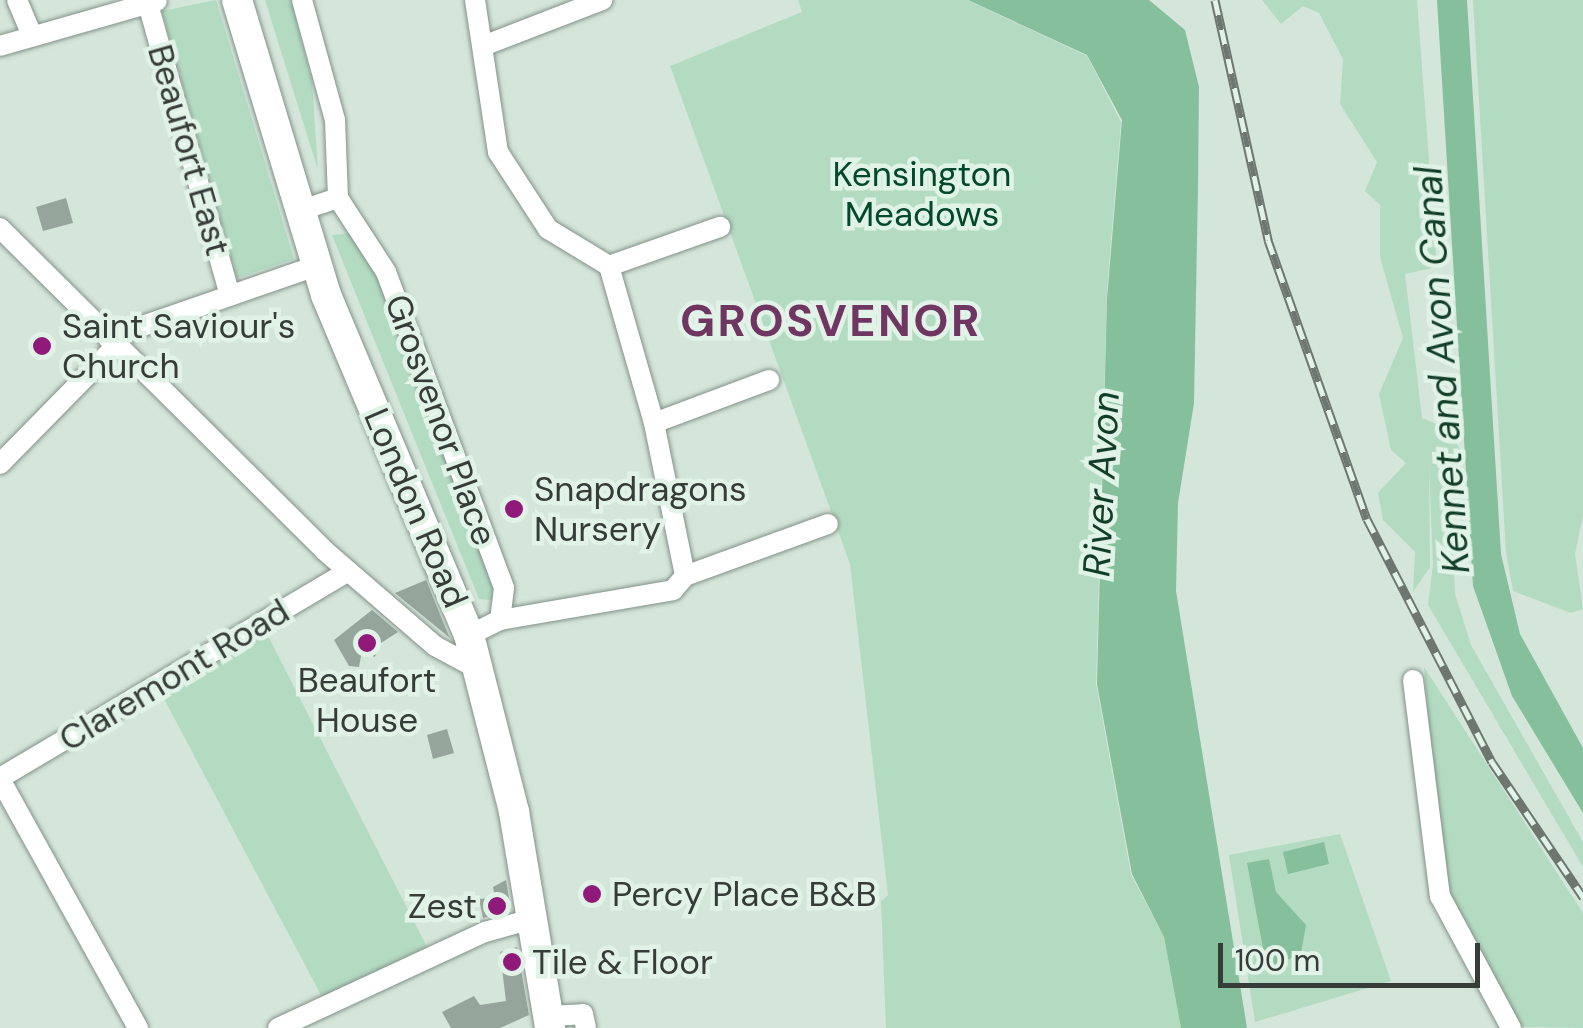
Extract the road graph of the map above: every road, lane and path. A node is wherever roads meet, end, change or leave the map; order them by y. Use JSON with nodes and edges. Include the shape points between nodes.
{"nodes":[{"id":1,"x":17,"y":0,"type":"edge"},
{"id":2,"x":237,"y":0,"type":"edge"},
{"id":3,"x":302,"y":0,"type":"edge"},
{"id":4,"x":475,"y":0,"type":"edge"},
{"id":5,"x":602,"y":0,"type":"edge"},
{"id":6,"x":153,"y":2,"type":"edge"},
{"id":7,"x":32,"y":36,"type":"junction"},
{"id":8,"x":0,"y":46,"type":"edge"},
{"id":9,"x":483,"y":46,"type":"junction"},
{"id":10,"x":338,"y":198,"type":"junction"},
{"id":11,"x":296,"y":212,"type":"junction"},
{"id":12,"x":720,"y":227,"type":"dead end"},
{"id":13,"x":0,"y":228,"type":"edge"},
{"id":14,"x":316,"y":266,"type":"junction"},
{"id":15,"x":608,"y":266,"type":"junction"},
{"id":16,"x":230,"y":296,"type":"junction"},
{"id":17,"x":112,"y":342,"type":"junction"},
{"id":18,"x":770,"y":380,"type":"dead end"},
{"id":19,"x":654,"y":423,"type":"junction"},
{"id":20,"x":0,"y":464,"type":"edge"},
{"id":21,"x":820,"y":535,"type":"dead end"},
{"id":22,"x":348,"y":572,"type":"junction"},
{"id":23,"x":685,"y":576,"type":"junction"},
{"id":24,"x":500,"y":620,"type":"junction"},
{"id":25,"x":469,"y":636,"type":"junction"},
{"id":26,"x":478,"y":669,"type":"junction"},
{"id":27,"x":1414,"y":680,"type":"dead end"},
{"id":28,"x":0,"y":779,"type":"edge"},
{"id":29,"x":532,"y":919,"type":"junction"},
{"id":30,"x":549,"y":1022,"type":"edge"},
{"id":31,"x":138,"y":1028,"type":"edge"},
{"id":32,"x":278,"y":1028,"type":"edge"},
{"id":33,"x":586,"y":1028,"type":"edge"},
{"id":34,"x":1512,"y":1028,"type":"edge"}],
"edges":[{"from":1,"to":7,"type":"street"},
{"from":2,"to":11,"type":"highway","name":"London Road"},
{"from":3,"to":10,"type":"street","via":[[335,120]]},
{"from":4,"to":9,"type":"street"},
{"from":5,"to":9,"type":"street"},
{"from":6,"to":7,"type":"street"},
{"from":6,"to":16,"type":"street","name":"Beaufort East"},
{"from":7,"to":8,"type":"street"},
{"from":9,"to":15,"type":"street","via":[[484,100],[498,152],[520,194],[557,237]]},
{"from":10,"to":11,"type":"street"},
{"from":10,"to":24,"type":"street","name":"Grosvenor Place","via":[[386,272],[504,588]]},
{"from":11,"to":14,"type":"highway","name":"London Road"},
{"from":12,"to":15,"type":"street"},
{"from":13,"to":17,"type":"street"},
{"from":14,"to":16,"type":"street"},
{"from":14,"to":25,"type":"highway","name":"London Road"},
{"from":15,"to":19,"type":"street"},
{"from":16,"to":17,"type":"street"},
{"from":17,"to":20,"type":"street"},
{"from":17,"to":22,"type":"street"},
{"from":18,"to":19,"type":"street"},
{"from":19,"to":23,"type":"street"},
{"from":21,"to":23,"type":"street"},
{"from":22,"to":26,"type":"street","via":[[439,650]]},
{"from":22,"to":28,"type":"street","name":"Claremont Road"},
{"from":23,"to":24,"type":"street","via":[[673,590]]},
{"from":24,"to":25,"type":"street"},
{"from":25,"to":26,"type":"highway","name":"London Road"},
{"from":26,"to":29,"type":"highway","name":"London Road"},
{"from":27,"to":34,"type":"street","via":[[1440,896]]},
{"from":28,"to":31,"type":"street"},
{"from":29,"to":30,"type":"highway","name":"London Road"},
{"from":29,"to":32,"type":"street","via":[[485,932]]},
{"from":30,"to":33,"type":"street","via":[[583,1014]]}]}
